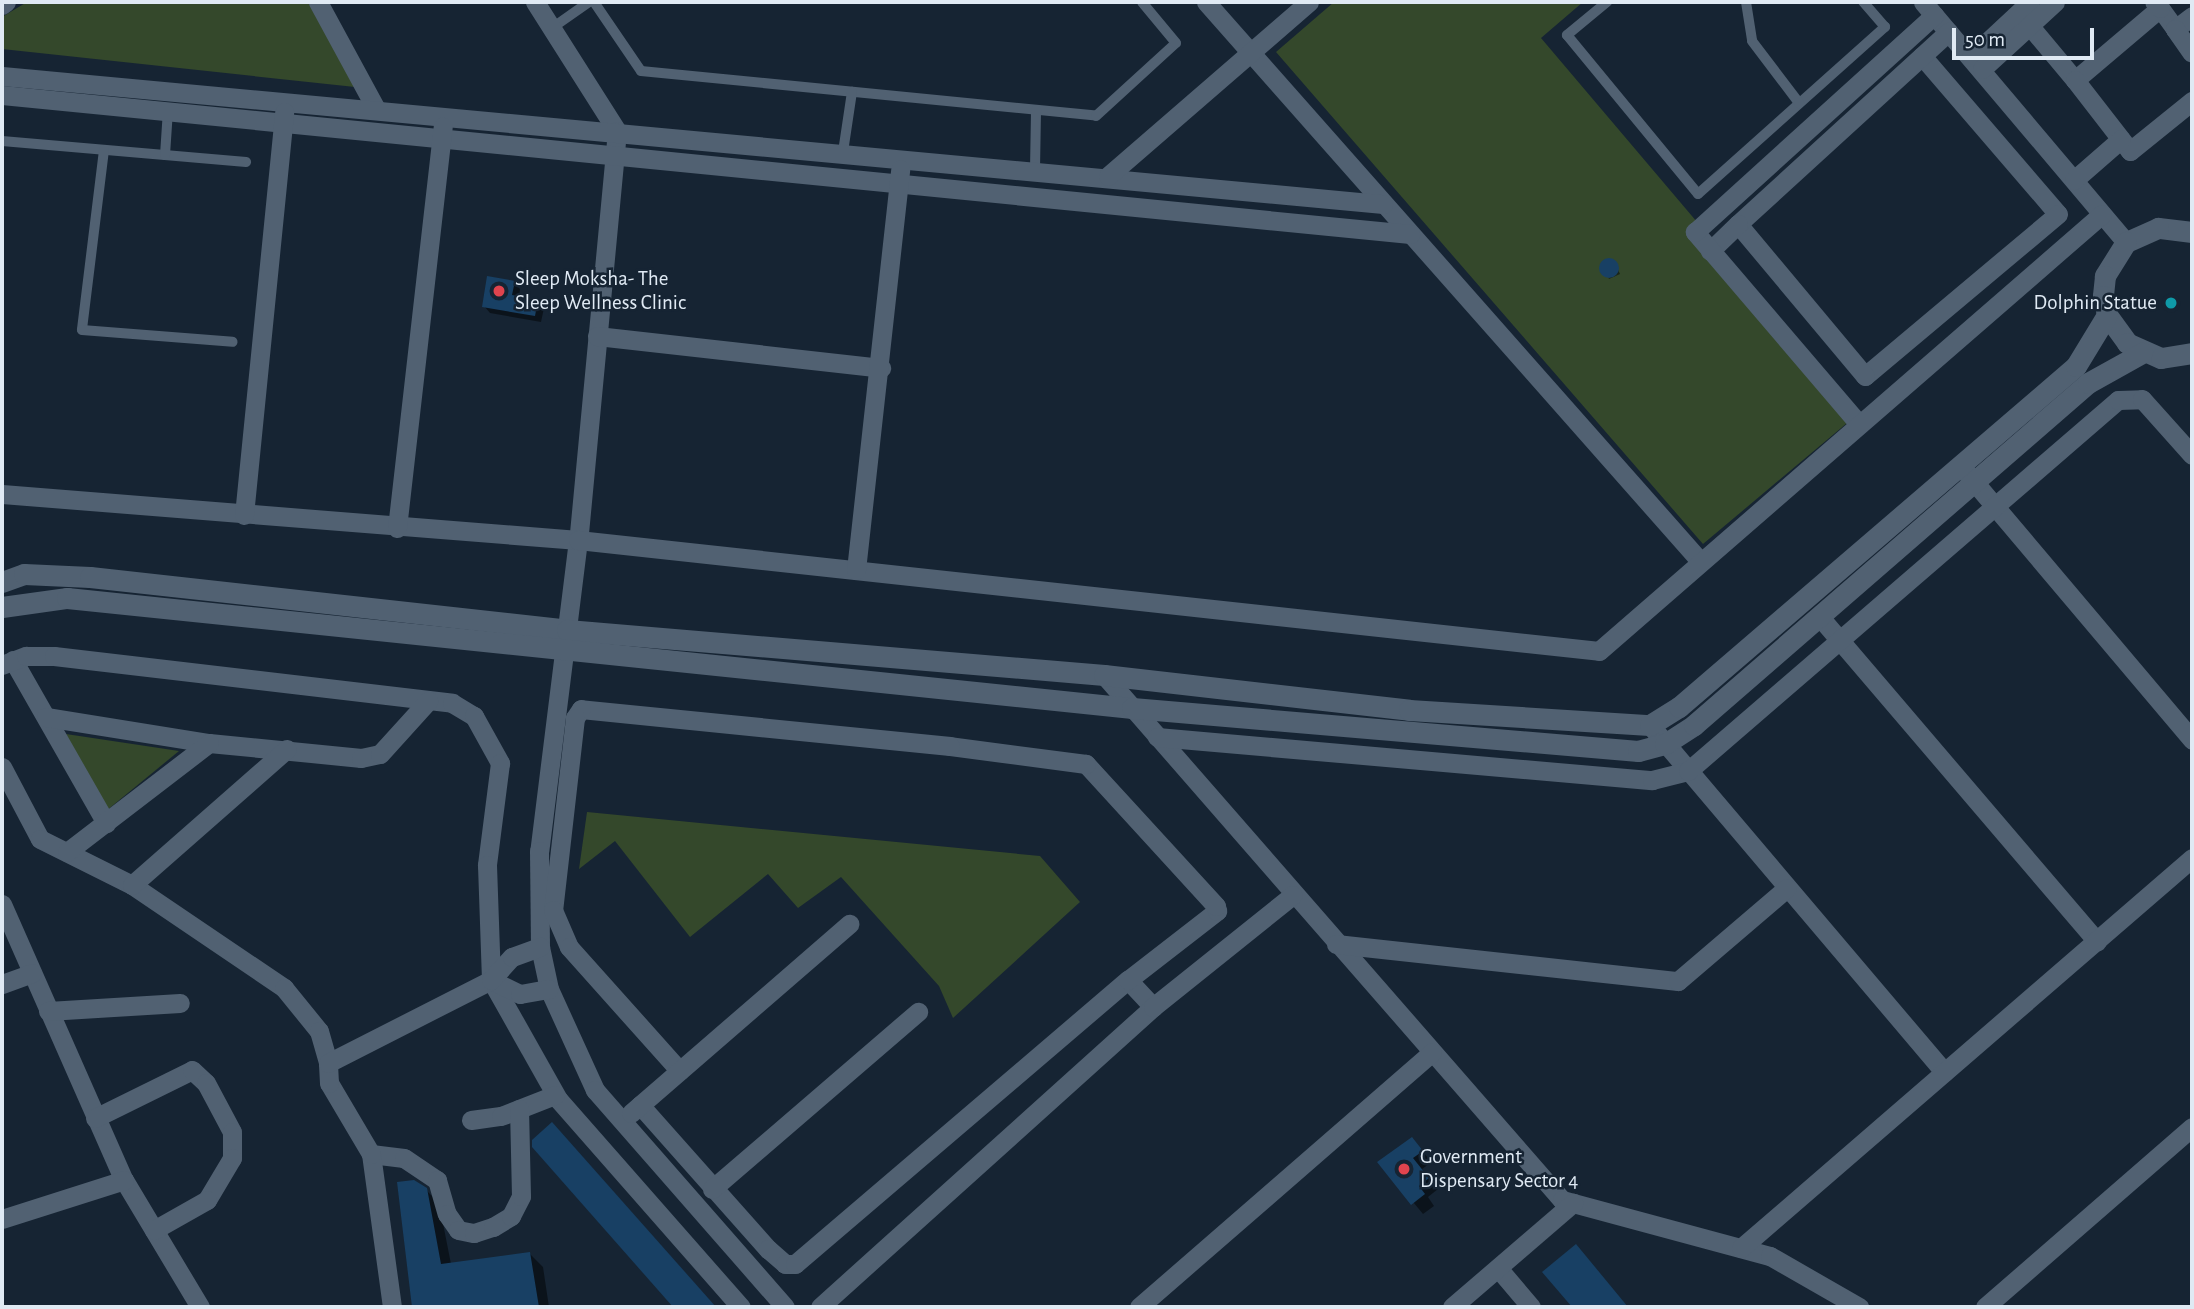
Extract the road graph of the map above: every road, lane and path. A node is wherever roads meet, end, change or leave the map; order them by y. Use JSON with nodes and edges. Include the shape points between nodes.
{"nodes":[{"id":1,"x":6,"y":2,"type":"edge"},
{"id":2,"x":318,"y":2,"type":"edge"},
{"id":3,"x":535,"y":2,"type":"edge"},
{"id":4,"x":592,"y":2,"type":"edge"},
{"id":5,"x":1142,"y":2,"type":"edge"},
{"id":6,"x":1206,"y":2,"type":"edge"},
{"id":7,"x":1309,"y":2,"type":"edge"},
{"id":8,"x":1607,"y":2,"type":"edge"},
{"id":9,"x":1746,"y":2,"type":"edge"},
{"id":10,"x":1863,"y":2,"type":"edge"},
{"id":11,"x":2055,"y":2,"type":"edge"},
{"id":12,"x":2,"y":5,"type":"edge"},
{"id":13,"x":2157,"y":5,"type":"edge"},
{"id":14,"x":1929,"y":8,"type":"edge"},
{"id":15,"x":2019,"y":13,"type":"edge"},
{"id":16,"x":2192,"y":16,"type":"edge"},
{"id":17,"x":552,"y":28,"type":"junction"},
{"id":18,"x":2175,"y":29,"type":"junction"},
{"id":19,"x":1948,"y":32,"type":"junction"},
{"id":20,"x":1251,"y":52,"type":"junction"},
{"id":21,"x":2192,"y":52,"type":"edge"},
{"id":22,"x":1922,"y":56,"type":"junction"},
{"id":23,"x":1976,"y":63,"type":"junction"},
{"id":24,"x":2,"y":76,"type":"edge"},
{"id":25,"x":2075,"y":79,"type":"junction"},
{"id":26,"x":852,"y":92,"type":"junction"},
{"id":27,"x":2,"y":95,"type":"edge"},
{"id":28,"x":285,"y":101,"type":"junction"},
{"id":29,"x":2192,"y":101,"type":"edge"},
{"id":30,"x":169,"y":102,"type":"junction"},
{"id":31,"x":1800,"y":103,"type":"junction"},
{"id":32,"x":376,"y":109,"type":"junction"},
{"id":33,"x":1036,"y":110,"type":"junction"},
{"id":34,"x":444,"y":116,"type":"junction"},
{"id":35,"x":283,"y":122,"type":"junction"},
{"id":36,"x":617,"y":131,"type":"junction"},
{"id":37,"x":442,"y":137,"type":"junction"},
{"id":38,"x":2121,"y":139,"type":"junction"},
{"id":39,"x":2,"y":141,"type":"edge"},
{"id":40,"x":104,"y":150,"type":"junction"},
{"id":41,"x":843,"y":152,"type":"junction"},
{"id":42,"x":614,"y":154,"type":"junction"},
{"id":43,"x":165,"y":155,"type":"junction"},
{"id":44,"x":901,"y":158,"type":"junction"},
{"id":45,"x":246,"y":162,"type":"dead end"},
{"id":46,"x":1035,"y":169,"type":"junction"},
{"id":47,"x":1108,"y":176,"type":"junction"},
{"id":48,"x":2074,"y":180,"type":"junction"},
{"id":49,"x":898,"y":182,"type":"junction"},
{"id":50,"x":1383,"y":204,"type":"junction"},
{"id":51,"x":2102,"y":214,"type":"junction"},
{"id":52,"x":1738,"y":224,"type":"junction"},
{"id":53,"x":2192,"y":232,"type":"edge"},
{"id":54,"x":1410,"y":234,"type":"junction"},
{"id":55,"x":2126,"y":242,"type":"junction"},
{"id":56,"x":1710,"y":251,"type":"junction"},
{"id":57,"x":2107,"y":315,"type":"junction"},
{"id":58,"x":597,"y":336,"type":"junction"},
{"id":59,"x":233,"y":342,"type":"dead end"},
{"id":60,"x":2142,"y":353,"type":"junction"},
{"id":61,"x":2192,"y":353,"type":"edge"},
{"id":62,"x":881,"y":368,"type":"junction"},
{"id":63,"x":1859,"y":424,"type":"junction"},
{"id":64,"x":2192,"y":455,"type":"edge"},
{"id":65,"x":1960,"y":465,"type":"junction"},
{"id":66,"x":1974,"y":482,"type":"junction"},
{"id":67,"x":2,"y":494,"type":"edge"},
{"id":68,"x":1996,"y":508,"type":"junction"},
{"id":69,"x":244,"y":515,"type":"junction"},
{"id":70,"x":397,"y":528,"type":"junction"},
{"id":71,"x":578,"y":540,"type":"junction"},
{"id":72,"x":1700,"y":561,"type":"junction"},
{"id":73,"x":856,"y":570,"type":"junction"},
{"id":74,"x":2,"y":582,"type":"edge"},
{"id":75,"x":2,"y":607,"type":"edge"},
{"id":76,"x":1819,"y":616,"type":"junction"},
{"id":77,"x":566,"y":640,"type":"junction"},
{"id":78,"x":1840,"y":641,"type":"junction"},
{"id":79,"x":7,"y":662,"type":"edge"},
{"id":80,"x":1104,"y":676,"type":"junction"},
{"id":81,"x":428,"y":701,"type":"junction"},
{"id":82,"x":1132,"y":708,"type":"junction"},
{"id":83,"x":46,"y":716,"type":"junction"},
{"id":84,"x":1650,"y":725,"type":"junction"},
{"id":85,"x":1157,"y":737,"type":"junction"},
{"id":86,"x":2192,"y":740,"type":"edge"},
{"id":87,"x":209,"y":743,"type":"junction"},
{"id":88,"x":1665,"y":744,"type":"junction"},
{"id":89,"x":287,"y":749,"type":"junction"},
{"id":90,"x":2,"y":766,"type":"edge"},
{"id":91,"x":1688,"y":771,"type":"junction"},
{"id":92,"x":106,"y":822,"type":"junction"},
{"id":93,"x":66,"y":852,"type":"junction"},
{"id":94,"x":2192,"y":858,"type":"edge"},
{"id":95,"x":132,"y":884,"type":"junction"},
{"id":96,"x":1787,"y":888,"type":"junction"},
{"id":97,"x":1293,"y":895,"type":"junction"},
{"id":98,"x":2,"y":904,"type":"edge"},
{"id":99,"x":849,"y":924,"type":"dead end"},
{"id":100,"x":2096,"y":941,"type":"junction"},
{"id":101,"x":1336,"y":944,"type":"junction"},
{"id":102,"x":540,"y":947,"type":"junction"},
{"id":103,"x":32,"y":973,"type":"junction"},
{"id":104,"x":491,"y":980,"type":"junction"},
{"id":105,"x":1128,"y":980,"type":"junction"},
{"id":106,"x":2,"y":984,"type":"edge"},
{"id":107,"x":549,"y":989,"type":"junction"},
{"id":108,"x":180,"y":1003,"type":"dead end"},
{"id":109,"x":1153,"y":1007,"type":"junction"},
{"id":110,"x":48,"y":1011,"type":"junction"},
{"id":111,"x":918,"y":1012,"type":"dead end"},
{"id":112,"x":1432,"y":1052,"type":"junction"},
{"id":113,"x":328,"y":1063,"type":"junction"},
{"id":114,"x":680,"y":1071,"type":"junction"},
{"id":115,"x":1944,"y":1072,"type":"junction"},
{"id":116,"x":555,"y":1095,"type":"junction"},
{"id":117,"x":640,"y":1105,"type":"junction"},
{"id":118,"x":519,"y":1109,"type":"junction"},
{"id":119,"x":95,"y":1118,"type":"junction"},
{"id":120,"x":471,"y":1120,"type":"dead end"},
{"id":121,"x":622,"y":1121,"type":"junction"},
{"id":122,"x":2192,"y":1127,"type":"edge"},
{"id":123,"x":371,"y":1154,"type":"junction"},
{"id":124,"x":124,"y":1181,"type":"junction"},
{"id":125,"x":712,"y":1189,"type":"junction"},
{"id":126,"x":1573,"y":1203,"type":"junction"},
{"id":127,"x":2,"y":1219,"type":"edge"},
{"id":128,"x":154,"y":1230,"type":"junction"},
{"id":129,"x":1741,"y":1248,"type":"junction"},
{"id":130,"x":1498,"y":1268,"type":"junction"},
{"id":131,"x":200,"y":1307,"type":"edge"},
{"id":132,"x":392,"y":1307,"type":"edge"},
{"id":133,"x":741,"y":1307,"type":"edge"},
{"id":134,"x":785,"y":1307,"type":"edge"},
{"id":135,"x":820,"y":1307,"type":"edge"},
{"id":136,"x":1139,"y":1307,"type":"edge"},
{"id":137,"x":1452,"y":1307,"type":"edge"},
{"id":138,"x":1531,"y":1307,"type":"edge"},
{"id":139,"x":1859,"y":1307,"type":"edge"},
{"id":140,"x":1985,"y":1307,"type":"edge"}],
"edges":[{"from":1,"to":12,"type":"street"},
{"from":2,"to":32,"type":"street"},
{"from":3,"to":17,"type":"street"},
{"from":4,"to":17,"type":"lane"},
{"from":4,"to":26,"type":"lane","via":[[641,71]]},
{"from":5,"to":33,"type":"lane","via":[[1176,43],[1096,116]]},
{"from":6,"to":20,"type":"street"},
{"from":7,"to":20,"type":"street"},
{"from":8,"to":31,"type":"lane","via":[[1567,36],[1698,194]]},
{"from":9,"to":31,"type":"lane","via":[[1752,41]]},
{"from":10,"to":31,"type":"lane","via":[[1885,27]]},
{"from":11,"to":15,"type":"street"},
{"from":13,"to":18,"type":"street"},
{"from":13,"to":25,"type":"street"},
{"from":14,"to":19,"type":"street"},
{"from":14,"to":56,"type":"street","via":[[1695,232]]},
{"from":15,"to":23,"type":"street"},
{"from":15,"to":25,"type":"street"},
{"from":16,"to":18,"type":"street"},
{"from":17,"to":36,"type":"street"},
{"from":18,"to":21,"type":"street"},
{"from":19,"to":22,"type":"street"},
{"from":19,"to":23,"type":"street"},
{"from":20,"to":47,"type":"street"},
{"from":20,"to":50,"type":"street"},
{"from":22,"to":52,"type":"street"},
{"from":22,"to":52,"type":"street","via":[[2058,214],[1865,376]]},
{"from":23,"to":48,"type":"street"},
{"from":24,"to":30,"type":"street"},
{"from":25,"to":38,"type":"street"},
{"from":26,"to":33,"type":"lane"},
{"from":26,"to":41,"type":"lane"},
{"from":27,"to":30,"type":"street"},
{"from":28,"to":30,"type":"street"},
{"from":28,"to":32,"type":"street"},
{"from":28,"to":35,"type":"street"},
{"from":29,"to":38,"type":"street","via":[[2130,151]]},
{"from":30,"to":35,"type":"street"},
{"from":30,"to":43,"type":"lane"},
{"from":32,"to":34,"type":"street"},
{"from":33,"to":46,"type":"lane"},
{"from":34,"to":36,"type":"street"},
{"from":34,"to":37,"type":"street"},
{"from":35,"to":37,"type":"street"},
{"from":35,"to":69,"type":"street"},
{"from":36,"to":41,"type":"street"},
{"from":36,"to":42,"type":"street"},
{"from":37,"to":42,"type":"street"},
{"from":37,"to":70,"type":"street"},
{"from":38,"to":48,"type":"street"},
{"from":39,"to":40,"type":"lane"},
{"from":40,"to":43,"type":"lane"},
{"from":40,"to":59,"type":"lane","via":[[82,330]]},
{"from":41,"to":44,"type":"street"},
{"from":42,"to":49,"type":"street"},
{"from":42,"to":58,"type":"street"},
{"from":43,"to":45,"type":"lane"},
{"from":44,"to":46,"type":"street"},
{"from":44,"to":49,"type":"street"},
{"from":46,"to":47,"type":"street"},
{"from":47,"to":50,"type":"street"},
{"from":48,"to":51,"type":"street"},
{"from":49,"to":54,"type":"street"},
{"from":49,"to":62,"type":"street"},
{"from":50,"to":54,"type":"street"},
{"from":51,"to":55,"type":"street"},
{"from":51,"to":63,"type":"street"},
{"from":52,"to":56,"type":"street"},
{"from":53,"to":55,"type":"street","via":[[2158,228]]},
{"from":54,"to":72,"type":"street"},
{"from":55,"to":57,"type":"street","via":[[2105,276]]},
{"from":56,"to":63,"type":"street"},
{"from":57,"to":60,"type":"street","via":[[2115,331]]},
{"from":57,"to":65,"type":"street","via":[[2076,366]]},
{"from":58,"to":62,"type":"street"},
{"from":58,"to":71,"type":"street"},
{"from":60,"to":61,"type":"street","via":[[2161,358]]},
{"from":60,"to":66,"type":"street","via":[[2088,383]]},
{"from":62,"to":73,"type":"street"},
{"from":63,"to":72,"type":"street"},
{"from":64,"to":68,"type":"street","via":[[2142,399],[2118,400]]},
{"from":65,"to":66,"type":"street"},
{"from":65,"to":84,"type":"street","via":[[1679,707]]},
{"from":66,"to":68,"type":"street"},
{"from":66,"to":76,"type":"street"},
{"from":67,"to":69,"type":"street"},
{"from":68,"to":78,"type":"street"},
{"from":68,"to":86,"type":"street"},
{"from":69,"to":70,"type":"street"},
{"from":70,"to":71,"type":"street"},
{"from":71,"to":73,"type":"street"},
{"from":71,"to":77,"type":"street"},
{"from":72,"to":73,"type":"street","via":[[1600,651]]},
{"from":74,"to":77,"type":"street","via":[[24,574],[90,577]]},
{"from":75,"to":77,"type":"street","via":[[67,598]]},
{"from":76,"to":78,"type":"street"},
{"from":76,"to":88,"type":"street","via":[[1694,725]]},
{"from":77,"to":80,"type":"street"},
{"from":77,"to":82,"type":"street"},
{"from":77,"to":102,"type":"street","via":[[538,851]]},
{"from":78,"to":91,"type":"street"},
{"from":78,"to":100,"type":"street"},
{"from":79,"to":81,"type":"street","via":[[54,656]]},
{"from":79,"to":83,"type":"street"},
{"from":80,"to":82,"type":"street"},
{"from":80,"to":84,"type":"street","via":[[1409,710]]},
{"from":81,"to":89,"type":"street","via":[[380,754],[361,758]]},
{"from":81,"to":104,"type":"street","via":[[452,703],[474,716],[500,763],[488,865]]},
{"from":82,"to":85,"type":"street"},
{"from":82,"to":88,"type":"street","via":[[1638,751]]},
{"from":83,"to":87,"type":"street"},
{"from":83,"to":92,"type":"street"},
{"from":84,"to":88,"type":"street"},
{"from":85,"to":91,"type":"street","via":[[1652,780]]},
{"from":85,"to":97,"type":"street"},
{"from":87,"to":89,"type":"street"},
{"from":87,"to":92,"type":"street"},
{"from":88,"to":91,"type":"street"},
{"from":89,"to":95,"type":"street"},
{"from":90,"to":93,"type":"street","via":[[40,839]]},
{"from":91,"to":96,"type":"street"},
{"from":92,"to":93,"type":"street"},
{"from":93,"to":95,"type":"street"},
{"from":94,"to":100,"type":"street"},
{"from":95,"to":113,"type":"street","via":[[285,988],[319,1031]]},
{"from":96,"to":101,"type":"street","via":[[1678,981]]},
{"from":96,"to":115,"type":"street"},
{"from":97,"to":101,"type":"street"},
{"from":97,"to":109,"type":"street"},
{"from":98,"to":103,"type":"street"},
{"from":99,"to":114,"type":"street"},
{"from":100,"to":115,"type":"street"},
{"from":101,"to":112,"type":"street"},
{"from":102,"to":104,"type":"street","via":[[512,957]]},
{"from":102,"to":107,"type":"street"},
{"from":103,"to":106,"type":"street"},
{"from":103,"to":110,"type":"street"},
{"from":104,"to":107,"type":"street","via":[[520,994]]},
{"from":104,"to":113,"type":"street"},
{"from":104,"to":116,"type":"street"},
{"from":105,"to":109,"type":"street"},
{"from":105,"to":114,"type":"street","via":[[1217,911],[1086,764],[581,709],[575,718],[553,910],[569,947]]},
{"from":105,"to":125,"type":"street","via":[[795,1264],[785,1264],[768,1249]]},
{"from":107,"to":121,"type":"street","via":[[595,1090]]},
{"from":108,"to":110,"type":"street"},
{"from":109,"to":135,"type":"street"},
{"from":110,"to":119,"type":"street"},
{"from":111,"to":125,"type":"street"},
{"from":112,"to":126,"type":"street","via":[[1562,1200]]},
{"from":112,"to":136,"type":"street"},
{"from":113,"to":123,"type":"street","via":[[330,1083]]},
{"from":114,"to":117,"type":"street"},
{"from":115,"to":129,"type":"street"},
{"from":116,"to":118,"type":"street"},
{"from":116,"to":133,"type":"street"},
{"from":117,"to":121,"type":"street"},
{"from":117,"to":125,"type":"street"},
{"from":118,"to":120,"type":"street"},
{"from":118,"to":123,"type":"street","via":[[521,1196],[511,1216],[484,1230],[458,1230],[447,1214],[437,1180],[423,1168],[404,1158]]},
{"from":119,"to":124,"type":"street"},
{"from":119,"to":128,"type":"street","via":[[192,1070],[206,1083],[232,1132],[232,1158],[207,1200]]},
{"from":121,"to":134,"type":"street"},
{"from":122,"to":140,"type":"street"},
{"from":123,"to":132,"type":"street"},
{"from":124,"to":127,"type":"street"},
{"from":124,"to":128,"type":"street"},
{"from":126,"to":129,"type":"street"},
{"from":126,"to":130,"type":"street"},
{"from":128,"to":131,"type":"street"},
{"from":129,"to":139,"type":"street","via":[[1770,1256]]},
{"from":130,"to":137,"type":"street"},
{"from":130,"to":138,"type":"street"}]}
